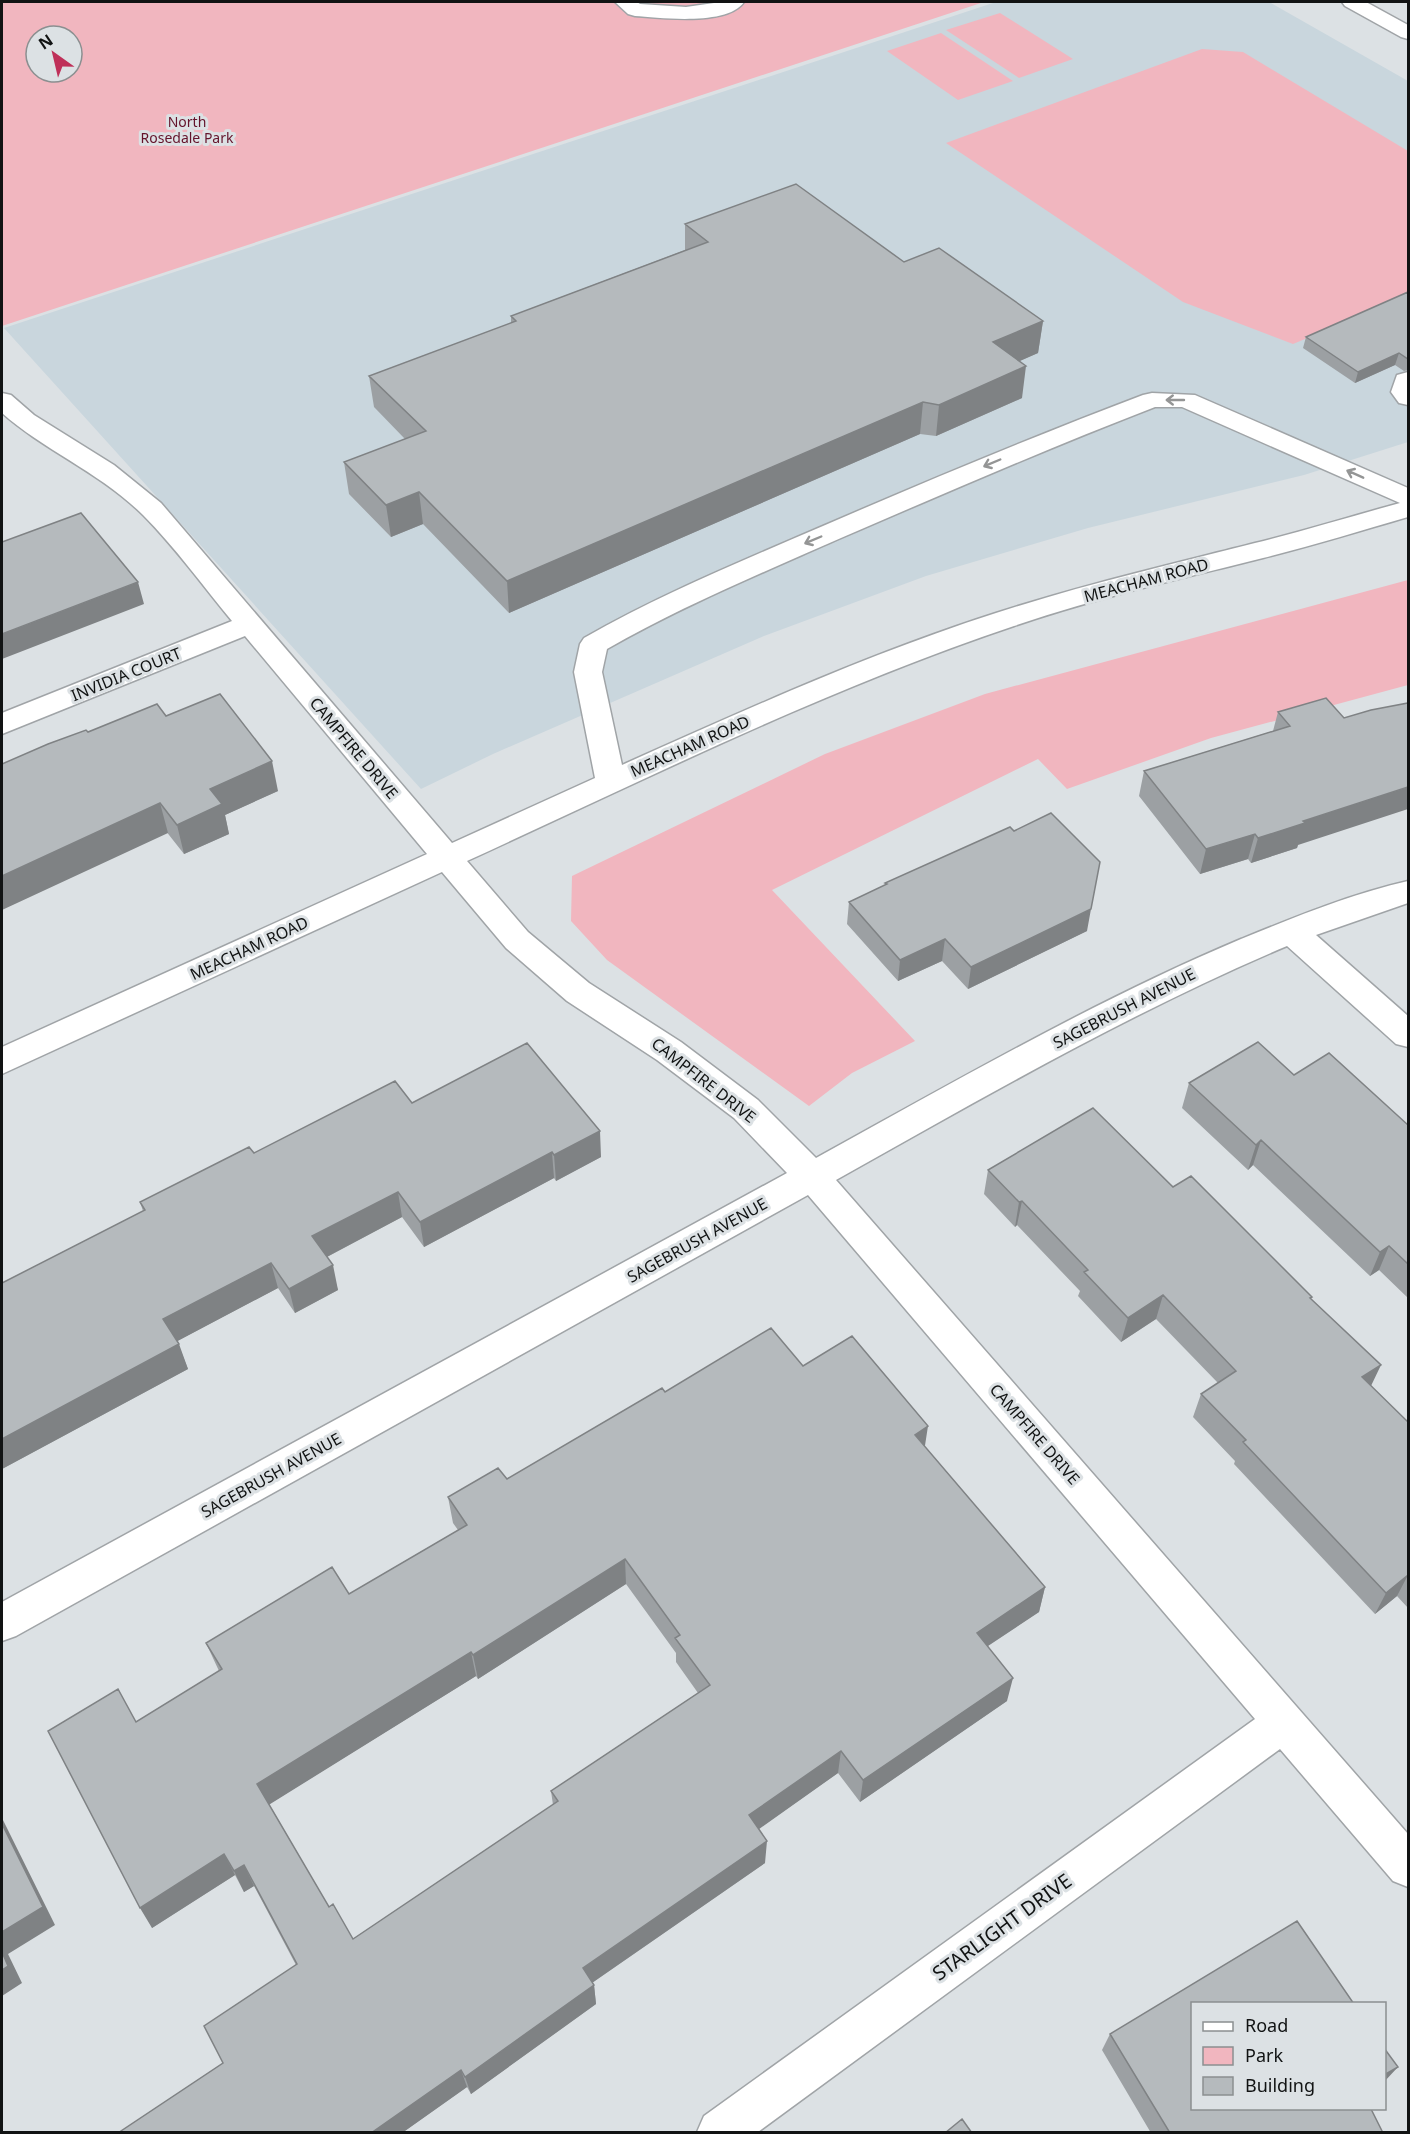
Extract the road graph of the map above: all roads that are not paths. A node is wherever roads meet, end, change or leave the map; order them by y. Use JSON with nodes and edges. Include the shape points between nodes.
{"nodes":[{"id":1,"x":625,"y":2,"type":"edge"},
{"id":2,"x":734,"y":2,"type":"edge"},
{"id":3,"x":1352,"y":2,"type":"edge"},
{"id":4,"x":1408,"y":33,"type":"edge"},
{"id":5,"x":1408,"y":378,"type":"edge"},
{"id":6,"x":1408,"y":398,"type":"edge"},
{"id":7,"x":2,"y":400,"type":"edge"},
{"id":8,"x":1408,"y":497,"type":"edge"},
{"id":9,"x":1408,"y":509,"type":"edge"},
{"id":10,"x":250,"y":624,"type":"junction"},
{"id":11,"x":2,"y":724,"type":"edge"},
{"id":12,"x":611,"y":782,"type":"junction"},
{"id":13,"x":446,"y":858,"type":"junction"},
{"id":14,"x":1408,"y":892,"type":"edge"},
{"id":15,"x":1291,"y":931,"type":"junction"},
{"id":16,"x":1408,"y":1035,"type":"edge"},
{"id":17,"x":2,"y":1061,"type":"edge"},
{"id":18,"x":812,"y":1176,"type":"junction"},
{"id":19,"x":2,"y":1623,"type":"edge"},
{"id":20,"x":1284,"y":1722,"type":"junction"},
{"id":21,"x":1408,"y":1866,"type":"edge"},
{"id":22,"x":720,"y":2133,"type":"edge"}],
"edges":[{"from":1,"to":2,"type":"street","via":[[635,10],[686,13],[725,8]]},
{"from":3,"to":4,"type":"street"},
{"from":5,"to":6,"type":"street","via":[[1403,392]]},
{"from":7,"to":10,"type":"street","name":"CAMPFIRE DRIVE","via":[[105,471],[152,509]]},
{"from":8,"to":12,"type":"street","one_way":true,"via":[[1186,400],[1152,400],[1022,450],[714,583],[594,644],[588,672]]},
{"from":9,"to":12,"type":"street","name":"MEACHAM ROAD","via":[[1006,619],[880,664]]},
{"from":10,"to":11,"type":"street","name":"INVIDIA COURT"},
{"from":10,"to":13,"type":"street","name":"CAMPFIRE DRIVE"},
{"from":12,"to":13,"type":"street","name":"MEACHAM ROAD"},
{"from":13,"to":17,"type":"street","name":"MEACHAM ROAD"},
{"from":13,"to":18,"type":"street","name":"CAMPFIRE DRIVE","via":[[517,940],[578,992],[669,1051],[746,1109]]},
{"from":14,"to":15,"type":"street","name":"SAGEBRUSH AVENUE"},
{"from":15,"to":16,"type":"street"},
{"from":15,"to":18,"type":"street","name":"SAGEBRUSH AVENUE","via":[[1176,979]]},
{"from":18,"to":19,"type":"street","name":"SAGEBRUSH AVENUE"},
{"from":18,"to":20,"type":"street","name":"CAMPFIRE DRIVE"},
{"from":20,"to":21,"type":"street","name":"CAMPFIRE DRIVE"},
{"from":20,"to":22,"type":"street","name":"STARLIGHT DRIVE"}]}
